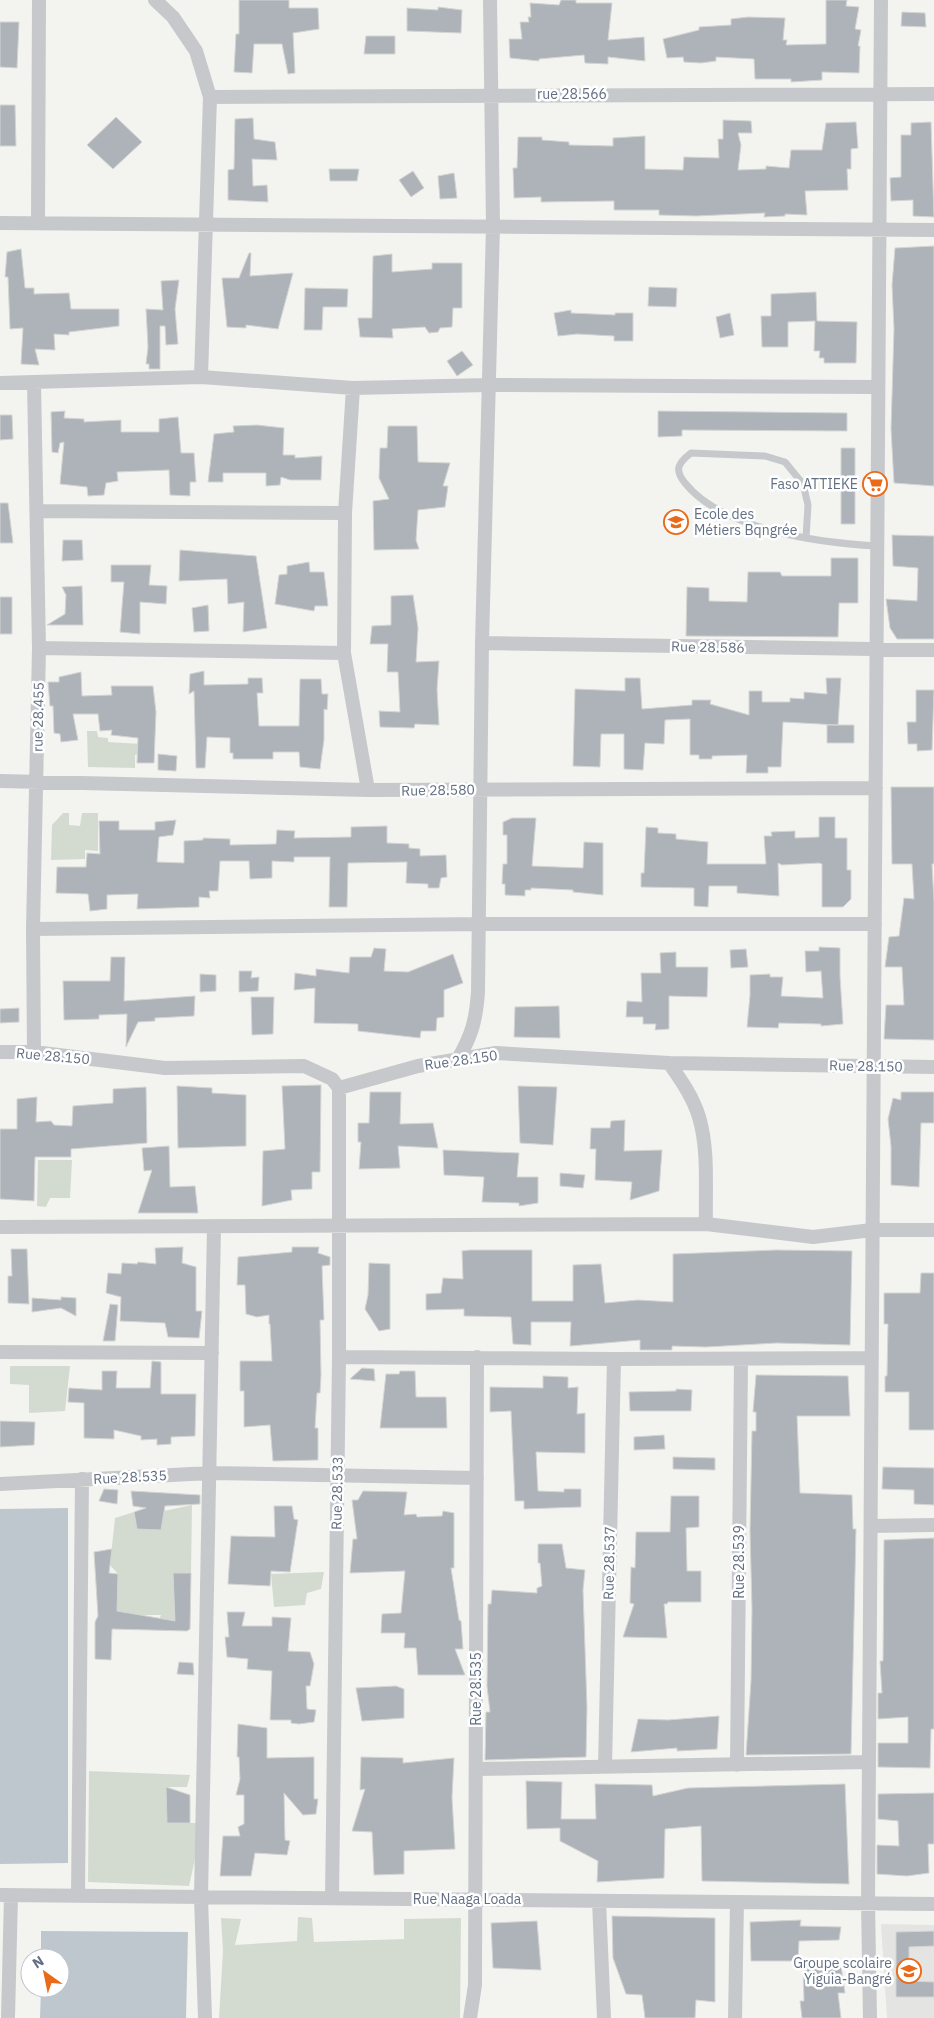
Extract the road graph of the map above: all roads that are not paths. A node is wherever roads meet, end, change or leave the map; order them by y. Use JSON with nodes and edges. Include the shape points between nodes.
{"nodes":[{"id":1,"x":39,"y":0,"type":"edge"},
{"id":2,"x":156,"y":0,"type":"edge"},
{"id":3,"x":490,"y":0,"type":"edge"},
{"id":4,"x":881,"y":0,"type":"edge"},
{"id":5,"x":491,"y":94,"type":"junction"},
{"id":6,"x":878,"y":94,"type":"junction"},
{"id":7,"x":934,"y":94,"type":"edge"},
{"id":8,"x":210,"y":97,"type":"junction"},
{"id":9,"x":38,"y":222,"type":"junction"},
{"id":10,"x":0,"y":223,"type":"edge"},
{"id":11,"x":206,"y":224,"type":"junction"},
{"id":12,"x":493,"y":226,"type":"junction"},
{"id":13,"x":880,"y":229,"type":"junction"},
{"id":14,"x":934,"y":230,"type":"edge"},
{"id":15,"x":201,"y":377,"type":"junction"},
{"id":16,"x":0,"y":383,"type":"edge"},
{"id":17,"x":34,"y":383,"type":"junction"},
{"id":18,"x":489,"y":385,"type":"junction"},
{"id":19,"x":878,"y":387,"type":"junction"},
{"id":20,"x":353,"y":388,"type":"junction"},
{"id":21,"x":38,"y":511,"type":"junction"},
{"id":22,"x":345,"y":513,"type":"junction"},
{"id":23,"x":806,"y":538,"type":"junction"},
{"id":24,"x":877,"y":546,"type":"junction"},
{"id":25,"x":482,"y":643,"type":"junction"},
{"id":26,"x":39,"y":648,"type":"junction"},
{"id":27,"x":877,"y":650,"type":"junction"},
{"id":28,"x":934,"y":650,"type":"edge"},
{"id":29,"x":344,"y":653,"type":"junction"},
{"id":30,"x":0,"y":781,"type":"edge"},
{"id":31,"x":38,"y":781,"type":"junction"},
{"id":32,"x":876,"y":788,"type":"junction"},
{"id":33,"x":481,"y":789,"type":"junction"},
{"id":34,"x":368,"y":790,"type":"junction"},
{"id":35,"x":480,"y":924,"type":"junction"},
{"id":36,"x":875,"y":924,"type":"junction"},
{"id":37,"x":33,"y":929,"type":"junction"},
{"id":38,"x":0,"y":1052,"type":"edge"},
{"id":39,"x":34,"y":1052,"type":"junction"},
{"id":40,"x":458,"y":1059,"type":"junction"},
{"id":41,"x":669,"y":1063,"type":"junction"},
{"id":42,"x":874,"y":1067,"type":"junction"},
{"id":43,"x":934,"y":1067,"type":"edge"},
{"id":44,"x":339,"y":1088,"type":"junction"},
{"id":45,"x":706,"y":1224,"type":"junction"},
{"id":46,"x":0,"y":1227,"type":"edge"},
{"id":47,"x":214,"y":1227,"type":"junction"},
{"id":48,"x":340,"y":1227,"type":"junction"},
{"id":49,"x":872,"y":1230,"type":"junction"},
{"id":50,"x":934,"y":1230,"type":"edge"},
{"id":51,"x":0,"y":1352,"type":"edge"},
{"id":52,"x":212,"y":1353,"type":"junction"},
{"id":53,"x":478,"y":1356,"type":"junction"},
{"id":54,"x":339,"y":1357,"type":"junction"},
{"id":55,"x":872,"y":1358,"type":"junction"},
{"id":56,"x":614,"y":1359,"type":"junction"},
{"id":57,"x":740,"y":1359,"type":"junction"},
{"id":58,"x":210,"y":1472,"type":"junction"},
{"id":59,"x":337,"y":1476,"type":"junction"},
{"id":60,"x":477,"y":1478,"type":"junction"},
{"id":61,"x":82,"y":1479,"type":"junction"},
{"id":62,"x":0,"y":1484,"type":"edge"},
{"id":63,"x":934,"y":1525,"type":"edge"},
{"id":64,"x":870,"y":1526,"type":"junction"},
{"id":65,"x":869,"y":1762,"type":"junction"},
{"id":66,"x":737,"y":1765,"type":"junction"},
{"id":67,"x":605,"y":1767,"type":"junction"},
{"id":68,"x":476,"y":1769,"type":"junction"},
{"id":69,"x":5,"y":1896,"type":"edge"},
{"id":70,"x":78,"y":1896,"type":"junction"},
{"id":71,"x":202,"y":1897,"type":"junction"},
{"id":72,"x":332,"y":1898,"type":"junction"},
{"id":73,"x":474,"y":1900,"type":"junction"},
{"id":74,"x":599,"y":1901,"type":"junction"},
{"id":75,"x":737,"y":1902,"type":"junction"},
{"id":76,"x":868,"y":1903,"type":"junction"},
{"id":77,"x":934,"y":1904,"type":"edge"},
{"id":78,"x":8,"y":2018,"type":"edge"},
{"id":79,"x":205,"y":2018,"type":"edge"},
{"id":80,"x":470,"y":2018,"type":"edge"},
{"id":81,"x":604,"y":2018,"type":"edge"},
{"id":82,"x":735,"y":2018,"type":"edge"},
{"id":83,"x":870,"y":2018,"type":"edge"}],
"edges":[{"from":1,"to":9,"type":"street"},
{"from":2,"to":8,"type":"street","via":[[173,17],[196,51]]},
{"from":3,"to":5,"type":"street"},
{"from":4,"to":6,"type":"street"},
{"from":5,"to":6,"type":"street","name":"rue 28.566"},
{"from":5,"to":8,"type":"street","name":"rue 28.566"},
{"from":5,"to":12,"type":"street"},
{"from":6,"to":7,"type":"street","name":"rue 28.566"},
{"from":6,"to":13,"type":"street"},
{"from":8,"to":11,"type":"street"},
{"from":9,"to":10,"type":"street"},
{"from":9,"to":11,"type":"street"},
{"from":11,"to":12,"type":"street"},
{"from":11,"to":15,"type":"street"},
{"from":12,"to":13,"type":"street"},
{"from":12,"to":18,"type":"street"},
{"from":13,"to":14,"type":"street"},
{"from":13,"to":19,"type":"street"},
{"from":15,"to":17,"type":"street"},
{"from":15,"to":20,"type":"street"},
{"from":16,"to":17,"type":"street"},
{"from":17,"to":21,"type":"street","name":"rue 28.455"},
{"from":18,"to":19,"type":"street"},
{"from":18,"to":20,"type":"street"},
{"from":18,"to":25,"type":"street"},
{"from":19,"to":24,"type":"street"},
{"from":20,"to":22,"type":"street"},
{"from":21,"to":22,"type":"street"},
{"from":21,"to":26,"type":"street","name":"rue 28.455"},
{"from":22,"to":29,"type":"street"},
{"from":23,"to":23,"type":"lane","via":[[775,533],[707,504],[693,494],[678,475],[682,460],[691,453],[765,456],[784,462],[803,484],[808,505]]},
{"from":23,"to":24,"type":"lane"},
{"from":24,"to":27,"type":"street"},
{"from":25,"to":27,"type":"street","name":"Rue 28.586"},
{"from":25,"to":33,"type":"street"},
{"from":26,"to":29,"type":"street"},
{"from":26,"to":31,"type":"street","name":"rue 28.455"},
{"from":27,"to":28,"type":"street","name":"Rue 28.586"},
{"from":27,"to":32,"type":"street"},
{"from":29,"to":34,"type":"street"},
{"from":30,"to":31,"type":"street","name":"Rue 28.580"},
{"from":31,"to":34,"type":"street","name":"Rue 28.580"},
{"from":31,"to":37,"type":"street","name":"rue 28.455"},
{"from":32,"to":33,"type":"street","name":"Rue 28.580"},
{"from":32,"to":36,"type":"street"},
{"from":33,"to":34,"type":"street","name":"Rue 28.580"},
{"from":33,"to":35,"type":"street"},
{"from":35,"to":36,"type":"street"},
{"from":35,"to":37,"type":"street"},
{"from":35,"to":40,"type":"street","via":[[476,1019]]},
{"from":36,"to":42,"type":"street"},
{"from":37,"to":39,"type":"street","name":"rue 28.455"},
{"from":38,"to":39,"type":"street","name":"Rue 28.150"},
{"from":39,"to":44,"type":"street","name":"Rue 28.150","via":[[165,1068],[304,1066],[332,1079]]},
{"from":40,"to":41,"type":"street","name":"Rue 28.150","via":[[496,1053]]},
{"from":40,"to":44,"type":"street","name":"Rue 28.150","via":[[418,1066]]},
{"from":41,"to":42,"type":"street","name":"Rue 28.150"},
{"from":41,"to":45,"type":"street","via":[[687,1088],[699,1117]]},
{"from":42,"to":43,"type":"street","name":"Rue 28.150"},
{"from":42,"to":49,"type":"street"},
{"from":44,"to":48,"type":"street","name":"Rue 28.533"},
{"from":45,"to":48,"type":"street"},
{"from":45,"to":49,"type":"street","via":[[814,1237]]},
{"from":46,"to":47,"type":"street"},
{"from":47,"to":48,"type":"street"},
{"from":47,"to":52,"type":"street"},
{"from":48,"to":54,"type":"street","name":"Rue 28.533"},
{"from":49,"to":50,"type":"street"},
{"from":49,"to":55,"type":"street"},
{"from":51,"to":52,"type":"street"},
{"from":52,"to":58,"type":"street"},
{"from":53,"to":54,"type":"street"},
{"from":53,"to":56,"type":"street"},
{"from":53,"to":60,"type":"street","name":"Rue 28.535"},
{"from":54,"to":59,"type":"street","name":"Rue 28.533"},
{"from":55,"to":57,"type":"street"},
{"from":55,"to":64,"type":"street"},
{"from":56,"to":57,"type":"street"},
{"from":56,"to":67,"type":"street","name":"Rue 28.537"},
{"from":57,"to":66,"type":"street","name":"Rue 28.539"},
{"from":58,"to":59,"type":"street","name":"Rue 28.535"},
{"from":58,"to":61,"type":"street","name":"Rue 28.535"},
{"from":58,"to":71,"type":"street"},
{"from":59,"to":60,"type":"street","name":"Rue 28.535"},
{"from":59,"to":72,"type":"street","name":"Rue 28.533"},
{"from":60,"to":68,"type":"street","name":"Rue 28.535"},
{"from":61,"to":62,"type":"street","name":"Rue 28.535"},
{"from":61,"to":70,"type":"street"},
{"from":63,"to":64,"type":"street"},
{"from":64,"to":65,"type":"street"},
{"from":65,"to":66,"type":"street"},
{"from":65,"to":76,"type":"street"},
{"from":66,"to":67,"type":"street"},
{"from":67,"to":68,"type":"street"},
{"from":68,"to":73,"type":"street","name":"Rue 28.535"},
{"from":69,"to":70,"type":"street","name":"Rue Naaga Loada"},
{"from":69,"to":78,"type":"street"},
{"from":70,"to":71,"type":"street","name":"Rue Naaga Loada"},
{"from":71,"to":72,"type":"street","name":"Rue Naaga Loada"},
{"from":71,"to":79,"type":"street"},
{"from":72,"to":73,"type":"street","name":"Rue Naaga Loada"},
{"from":73,"to":74,"type":"street","name":"Rue Naaga Loada"},
{"from":73,"to":80,"type":"street","name":"Rue 28.535","via":[[475,1985]]},
{"from":74,"to":75,"type":"street","name":"Rue Naaga Loada"},
{"from":74,"to":81,"type":"street"},
{"from":75,"to":76,"type":"street","name":"Rue Naaga Loada"},
{"from":75,"to":82,"type":"street"},
{"from":76,"to":77,"type":"street","name":"Rue Naaga Loada"},
{"from":76,"to":83,"type":"street"}]}
